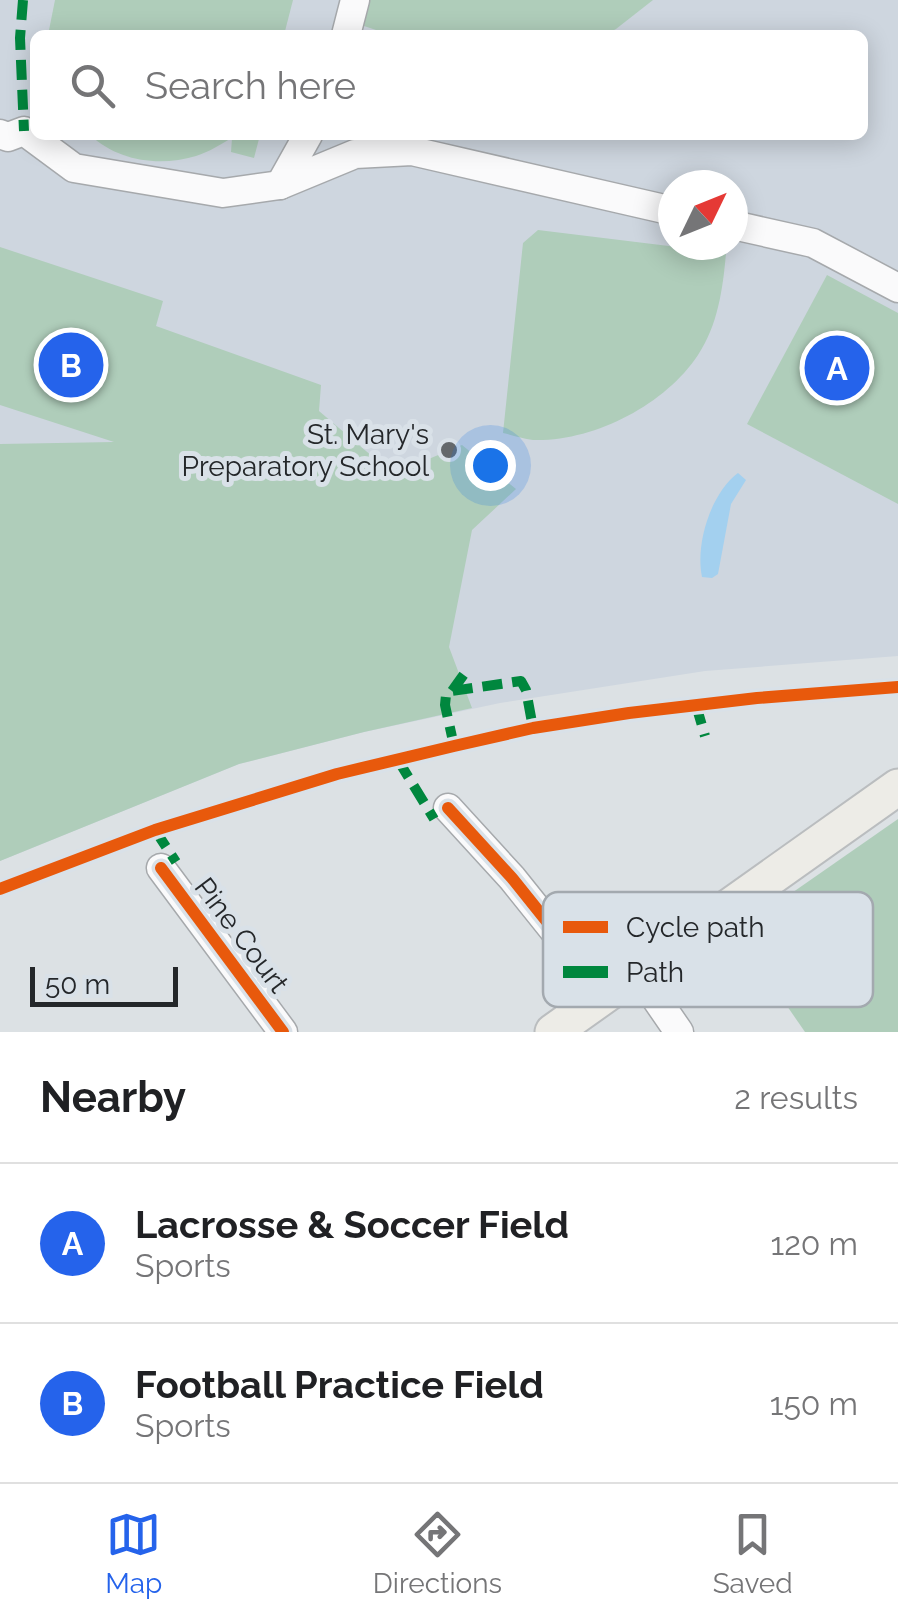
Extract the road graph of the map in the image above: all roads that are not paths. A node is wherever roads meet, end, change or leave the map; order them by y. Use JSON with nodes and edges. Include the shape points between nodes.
{"nodes":[{"id":1,"x":354,"y":0,"type":"edge"},
{"id":2,"x":347,"y":30,"type":"edge"},
{"id":3,"x":0,"y":134,"type":"edge"},
{"id":4,"x":30,"y":135,"type":"edge"},
{"id":5,"x":36,"y":140,"type":"edge"},
{"id":6,"x":305,"y":140,"type":"edge"},
{"id":7,"x":280,"y":185,"type":"junction"},
{"id":8,"x":658,"y":208,"type":"edge"},
{"id":9,"x":748,"y":228,"type":"edge"},
{"id":10,"x":898,"y":288,"type":"edge"},
{"id":11,"x":898,"y":787,"type":"edge"},
{"id":12,"x":448,"y":808,"type":"dead end"},
{"id":13,"x":160,"y":868,"type":"dead end"},
{"id":14,"x":749,"y":892,"type":"edge"},
{"id":15,"x":543,"y":917,"type":"edge"},
{"id":16,"x":587,"y":1007,"type":"edge"},
{"id":17,"x":661,"y":1007,"type":"edge"},
{"id":18,"x":284,"y":1032,"type":"edge"},
{"id":19,"x":553,"y":1032,"type":"edge"},
{"id":20,"x":678,"y":1032,"type":"edge"}],
"edges":[{"from":1,"to":2,"type":"street"},
{"from":3,"to":4,"type":"street"},
{"from":5,"to":7,"type":"street","via":[[74,168],[223,192]]},
{"from":6,"to":7,"type":"street"},
{"from":7,"to":8,"type":"street","via":[[355,154],[412,151]]},
{"from":9,"to":10,"type":"street","via":[[813,243]]},
{"from":11,"to":14,"type":"main road"},
{"from":12,"to":15,"type":"street"},
{"from":13,"to":18,"type":"street","name":"Pine Court"},
{"from":16,"to":19,"type":"main road"},
{"from":17,"to":20,"type":"street"}]}
